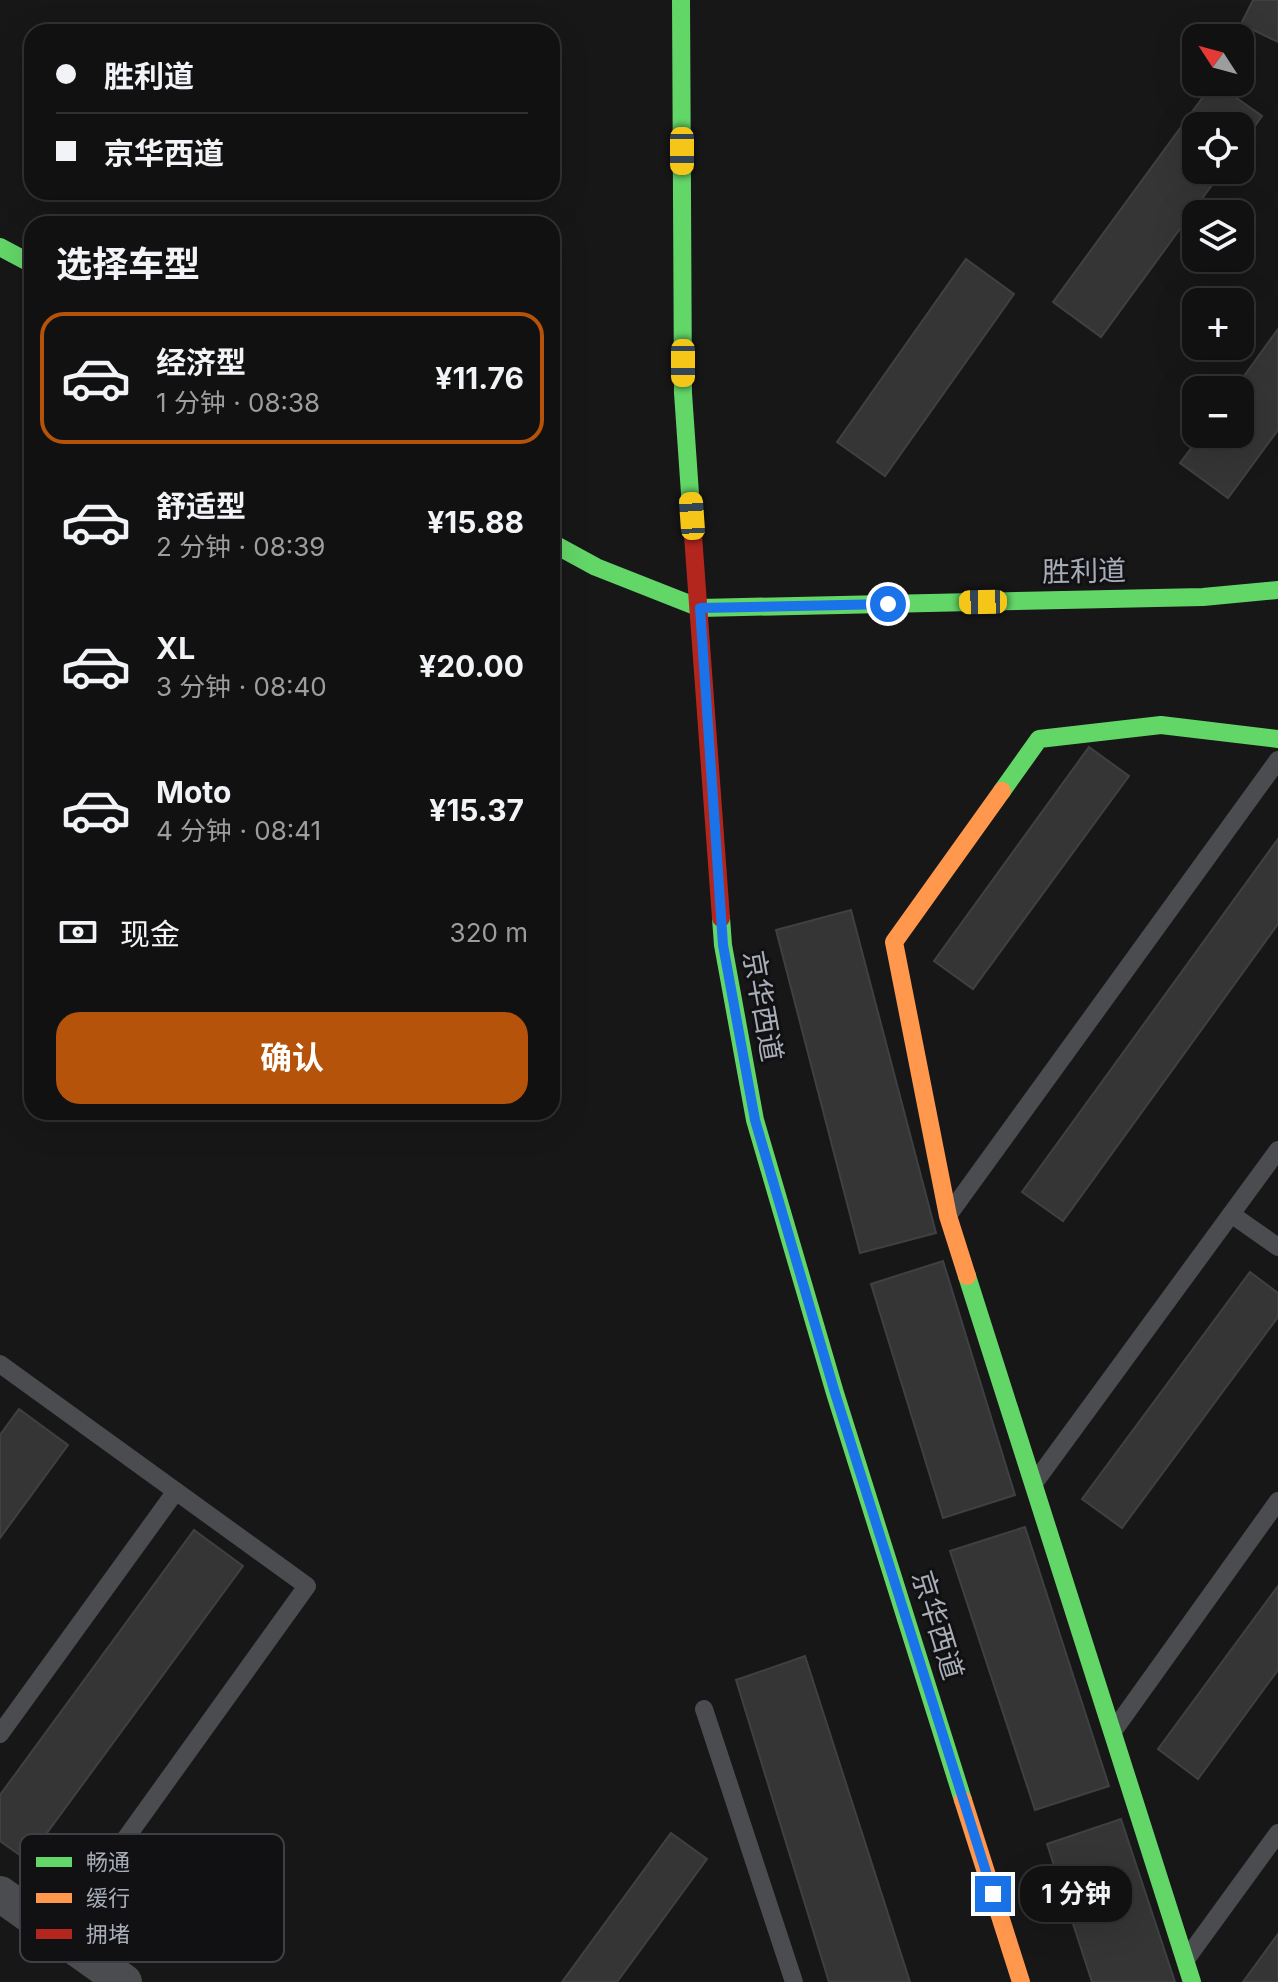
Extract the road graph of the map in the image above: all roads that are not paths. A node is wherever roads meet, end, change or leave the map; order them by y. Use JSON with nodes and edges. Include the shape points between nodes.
{"nodes":[{"id":1,"x":681,"y":0,"type":"edge"},
{"id":2,"x":0,"y":247,"type":"edge"},
{"id":3,"x":24,"y":260,"type":"edge"},
{"id":4,"x":560,"y":547,"type":"edge"},
{"id":5,"x":1278,"y":590,"type":"edge"},
{"id":6,"x":700,"y":608,"type":"junction"},
{"id":7,"x":1278,"y":739,"type":"edge"},
{"id":8,"x":1278,"y":760,"type":"edge"},
{"id":9,"x":1278,"y":1150,"type":"edge"},
{"id":10,"x":1231,"y":1214,"type":"junction"},
{"id":11,"x":948,"y":1216,"type":"junction"},
{"id":12,"x":1278,"y":1247,"type":"edge"},
{"id":13,"x":3,"y":1373,"type":"edge"},
{"id":14,"x":1034,"y":1484,"type":"junction"},
{"id":15,"x":176,"y":1491,"type":"junction"},
{"id":16,"x":1278,"y":1501,"type":"edge"},
{"id":17,"x":704,"y":1709,"type":"dead end"},
{"id":18,"x":1113,"y":1733,"type":"junction"},
{"id":19,"x":0,"y":1734,"type":"edge"},
{"id":20,"x":1278,"y":1833,"type":"edge"},
{"id":21,"x":129,"y":1834,"type":"edge"},
{"id":22,"x":0,"y":1894,"type":"edge"},
{"id":23,"x":20,"y":1908,"type":"edge"},
{"id":24,"x":1185,"y":1960,"type":"junction"},
{"id":25,"x":91,"y":1962,"type":"edge"},
{"id":26,"x":112,"y":1979,"type":"edge"},
{"id":27,"x":794,"y":1982,"type":"edge"},
{"id":28,"x":1021,"y":1982,"type":"edge"},
{"id":29,"x":1192,"y":1982,"type":"edge"}],
"edges":[{"from":1,"to":6,"type":"main road","name":"京华西道","via":[[683,393]]},
{"from":2,"to":3,"type":"main road"},
{"from":4,"to":6,"type":"main road"},
{"from":5,"to":6,"type":"main road","name":"胜利道","via":[[1203,597]]},
{"from":6,"to":28,"type":"main road","name":"京华西道","via":[[723,945],[755,1120],[835,1393]]},
{"from":7,"to":11,"type":"main road","via":[[1161,725],[1039,739],[894,942]]},
{"from":8,"to":11,"type":"lane"},
{"from":9,"to":10,"type":"lane"},
{"from":10,"to":12,"type":"lane"},
{"from":10,"to":14,"type":"lane"},
{"from":11,"to":14,"type":"main road"},
{"from":13,"to":15,"type":"lane"},
{"from":14,"to":18,"type":"main road"},
{"from":15,"to":19,"type":"lane"},
{"from":15,"to":21,"type":"lane","via":[[307,1586]]},
{"from":16,"to":18,"type":"lane"},
{"from":17,"to":27,"type":"lane"},
{"from":18,"to":24,"type":"main road"},
{"from":20,"to":24,"type":"lane"},
{"from":22,"to":23,"type":"street"},
{"from":24,"to":29,"type":"main road"},
{"from":25,"to":26,"type":"street"}]}
